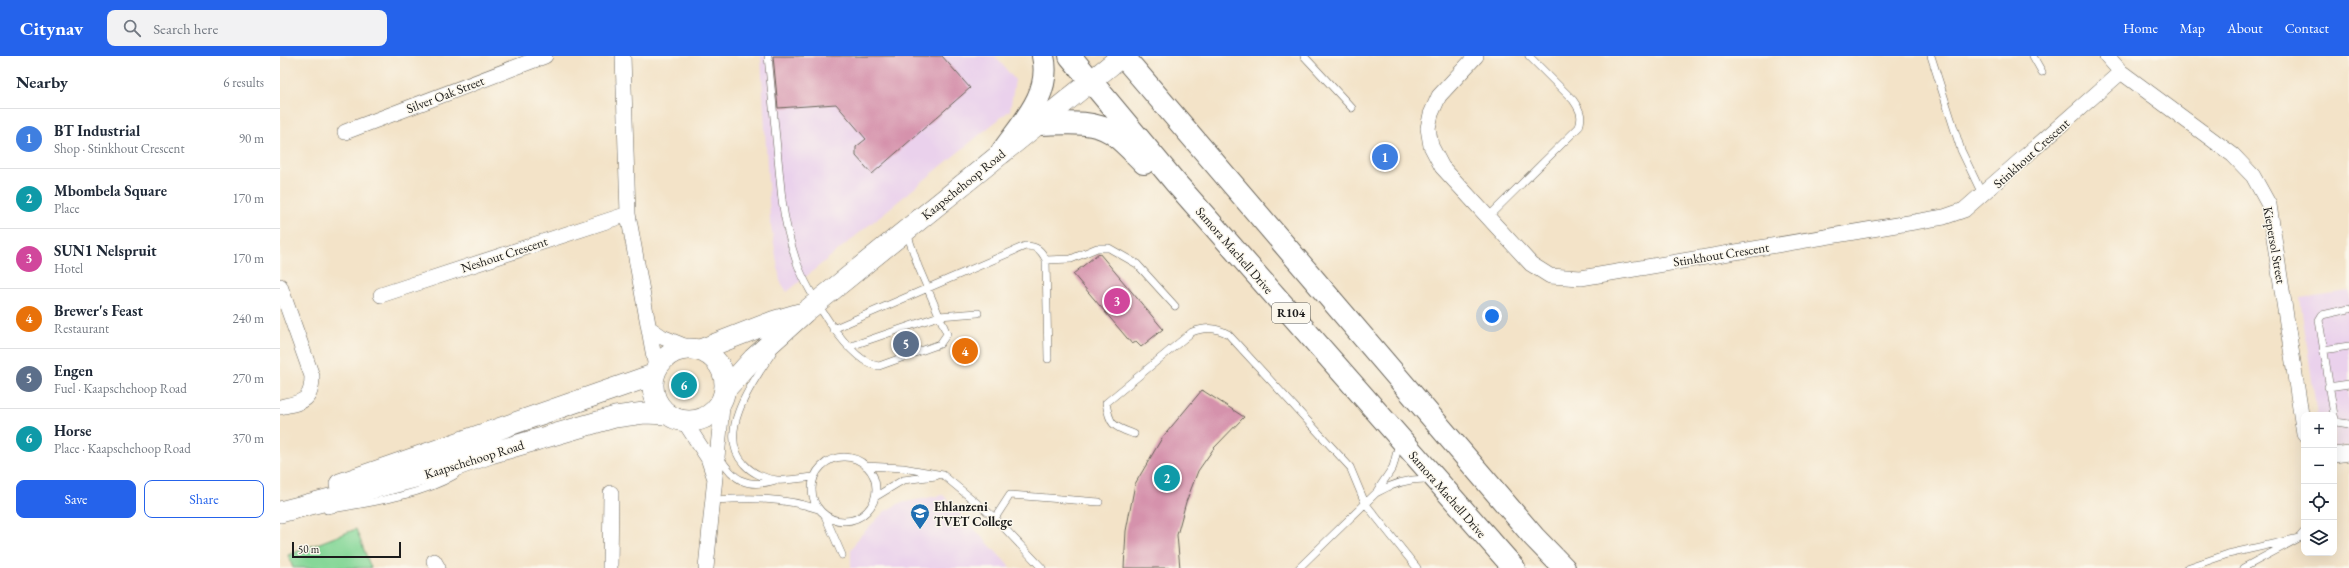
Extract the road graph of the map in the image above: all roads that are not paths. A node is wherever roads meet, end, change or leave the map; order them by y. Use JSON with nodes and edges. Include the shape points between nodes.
{"nodes":[{"id":1,"x":546,"y":56,"type":"edge"},
{"id":2,"x":623,"y":56,"type":"edge"},
{"id":3,"x":768,"y":56,"type":"edge"},
{"id":4,"x":1043,"y":56,"type":"edge"},
{"id":5,"x":1070,"y":56,"type":"edge"},
{"id":6,"x":1122,"y":56,"type":"edge"},
{"id":7,"x":1304,"y":56,"type":"edge"},
{"id":8,"x":1476,"y":56,"type":"edge"},
{"id":9,"x":1529,"y":56,"type":"edge"},
{"id":10,"x":1931,"y":56,"type":"edge"},
{"id":11,"x":2033,"y":56,"type":"edge"},
{"id":12,"x":2107,"y":56,"type":"edge"},
{"id":13,"x":2042,"y":72,"type":"dead end"},
{"id":14,"x":2121,"y":72,"type":"junction"},
{"id":15,"x":1091,"y":80,"type":"junction"},
{"id":16,"x":1352,"y":108,"type":"dead end"},
{"id":17,"x":1037,"y":124,"type":"junction"},
{"id":18,"x":345,"y":132,"type":"dead end"},
{"id":19,"x":1002,"y":152,"type":"junction"},
{"id":20,"x":1983,"y":196,"type":"junction"},
{"id":21,"x":628,"y":214,"type":"junction"},
{"id":22,"x":1488,"y":218,"type":"junction"},
{"id":23,"x":906,"y":231,"type":"junction"},
{"id":24,"x":1046,"y":260,"type":"junction"},
{"id":25,"x":1247,"y":262,"type":"junction"},
{"id":26,"x":280,"y":286,"type":"edge"},
{"id":27,"x":927,"y":288,"type":"junction"},
{"id":28,"x":381,"y":295,"type":"dead end"},
{"id":29,"x":1175,"y":306,"type":"dead end"},
{"id":30,"x":2349,"y":309,"type":"edge"},
{"id":31,"x":805,"y":313,"type":"junction"},
{"id":32,"x":978,"y":313,"type":"dead end"},
{"id":33,"x":939,"y":316,"type":"junction"},
{"id":34,"x":649,"y":328,"type":"junction"},
{"id":35,"x":833,"y":328,"type":"junction"},
{"id":36,"x":2349,"y":346,"type":"edge"},
{"id":37,"x":848,"y":347,"type":"junction"},
{"id":38,"x":694,"y":349,"type":"junction"},
{"id":39,"x":2323,"y":350,"type":"junction"},
{"id":40,"x":1048,"y":359,"type":"dead end"},
{"id":41,"x":655,"y":371,"type":"junction"},
{"id":42,"x":2349,"y":384,"type":"edge"},
{"id":43,"x":2328,"y":387,"type":"junction"},
{"id":44,"x":724,"y":394,"type":"junction"},
{"id":45,"x":280,"y":407,"type":"edge"},
{"id":46,"x":2333,"y":412,"type":"edge"},
{"id":47,"x":2301,"y":414,"type":"edge"},
{"id":48,"x":676,"y":418,"type":"junction"},
{"id":49,"x":2337,"y":422,"type":"edge"},
{"id":50,"x":2349,"y":424,"type":"edge"},
{"id":51,"x":1134,"y":434,"type":"dead end"},
{"id":52,"x":1400,"y":439,"type":"junction"},
{"id":53,"x":491,"y":453,"type":"junction"},
{"id":54,"x":2349,"y":453,"type":"edge"},
{"id":55,"x":718,"y":454,"type":"junction"},
{"id":56,"x":2337,"y":455,"type":"edge"},
{"id":57,"x":866,"y":466,"type":"junction"},
{"id":58,"x":943,"y":475,"type":"junction"},
{"id":59,"x":814,"y":477,"type":"junction"},
{"id":60,"x":715,"y":478,"type":"junction"},
{"id":61,"x":777,"y":480,"type":"junction"},
{"id":62,"x":1434,"y":480,"type":"junction"},
{"id":63,"x":611,"y":493,"type":"dead end"},
{"id":64,"x":1376,"y":493,"type":"junction"},
{"id":65,"x":875,"y":497,"type":"junction"},
{"id":66,"x":713,"y":500,"type":"junction"},
{"id":67,"x":1099,"y":502,"type":"dead end"},
{"id":68,"x":280,"y":503,"type":"edge"},
{"id":69,"x":1365,"y":503,"type":"junction"},
{"id":70,"x":818,"y":509,"type":"junction"},
{"id":71,"x":280,"y":512,"type":"edge"},
{"id":72,"x":280,"y":516,"type":"edge"},
{"id":73,"x":825,"y":516,"type":"junction"},
{"id":74,"x":995,"y":518,"type":"junction"},
{"id":75,"x":2301,"y":535,"type":"edge"},
{"id":76,"x":2301,"y":536,"type":"edge"},
{"id":77,"x":842,"y":555,"type":"dead end"},
{"id":78,"x":610,"y":568,"type":"edge"},
{"id":79,"x":706,"y":568,"type":"edge"},
{"id":80,"x":1042,"y":568,"type":"edge"},
{"id":81,"x":1299,"y":568,"type":"edge"},
{"id":82,"x":1417,"y":568,"type":"edge"},
{"id":83,"x":1514,"y":568,"type":"edge"},
{"id":84,"x":1564,"y":568,"type":"edge"},
{"id":85,"x":2187,"y":568,"type":"edge"},
{"id":86,"x":2244,"y":568,"type":"edge"}],
"edges":[{"from":1,"to":18,"type":"street","name":"Silver Oak Street"},
{"from":2,"to":21,"type":"street"},
{"from":3,"to":31,"type":"lane","via":[[774,130],[786,222],[797,264]]},
{"from":4,"to":19,"type":"main road","via":[[1044,83],[1040,98]]},
{"from":5,"to":15,"type":"main road","name":"Samora Machell Drive","number":"R104"},
{"from":6,"to":15,"type":"main road","name":"Kaapschehoop Road"},
{"from":6,"to":84,"type":"main road","number":"R104","via":[[1534,537]]},
{"from":7,"to":16,"type":"lane"},
{"from":8,"to":22,"type":"street","name":"Stinkhout Crescent","via":[[1440,96],[1430,114],[1428,128],[1431,146],[1442,167]]},
{"from":9,"to":22,"type":"lane","via":[[1573,100],[1582,118],[1579,127]]},
{"from":10,"to":20,"type":"lane","via":[[1961,150]]},
{"from":11,"to":13,"type":"lane"},
{"from":12,"to":14,"type":"street","name":"Kiepersol Street"},
{"from":14,"to":20,"type":"street","name":"Stinkhout Crescent"},
{"from":14,"to":47,"type":"street","name":"Kiepersol Street","via":[[2233,155],[2253,176],[2269,205]]},
{"from":15,"to":17,"type":"main road","name":"Kaapschehoop Road"},
{"from":15,"to":25,"type":"main road","name":"Samora Machell Drive","number":"R104"},
{"from":17,"to":19,"type":"main road","name":"Kaapschehoop Road"},
{"from":17,"to":25,"type":"main road","via":[[1085,124],[1111,132]]},
{"from":19,"to":23,"type":"main road","name":"Kaapschehoop Road"},
{"from":20,"to":22,"type":"street","name":"Stinkhout Crescent","via":[[1964,210],[1944,217],[1581,278],[1550,276],[1531,264]]},
{"from":21,"to":28,"type":"street","name":"Neshout Crescent"},
{"from":21,"to":34,"type":"street"},
{"from":23,"to":27,"type":"lane"},
{"from":23,"to":31,"type":"main road","name":"Kaapschehoop Road"},
{"from":24,"to":27,"type":"lane","via":[[1041,251],[1025,246]]},
{"from":24,"to":29,"type":"lane","via":[[1071,259],[1097,248],[1109,248],[1137,264]]},
{"from":24,"to":40,"type":"lane"},
{"from":25,"to":52,"type":"main road","name":"Samora Machell Drive","number":"R104"},
{"from":26,"to":45,"type":"street","via":[[312,376],[312,385],[305,401]]},
{"from":27,"to":33,"type":"lane"},
{"from":27,"to":35,"type":"lane"},
{"from":30,"to":39,"type":"lane","via":[[2320,317]]},
{"from":31,"to":35,"type":"lane"},
{"from":31,"to":38,"type":"main road"},
{"from":31,"to":44,"type":"main road","name":"Kaapschehoop Road","via":[[752,359]]},
{"from":31,"to":61,"type":"lane","via":[[744,398],[733,431],[739,459],[749,470]]},
{"from":32,"to":33,"type":"lane"},
{"from":33,"to":37,"type":"lane"},
{"from":33,"to":37,"type":"lane","via":[[946,334],[940,344],[879,366],[874,366],[854,354]]},
{"from":34,"to":38,"type":"street","via":[[662,337]]},
{"from":34,"to":41,"type":"street"},
{"from":35,"to":37,"type":"lane"},
{"from":36,"to":39,"type":"lane"},
{"from":38,"to":41,"type":"main road","via":[[681,349],[666,356]]},
{"from":38,"to":44,"type":"main road","via":[[709,355],[720,366],[725,380]]},
{"from":39,"to":43,"type":"lane"},
{"from":41,"to":48,"type":"main road","via":[[652,386],[654,397],[660,407]]},
{"from":41,"to":68,"type":"main road","name":"Kaapschehoop Road"},
{"from":42,"to":43,"type":"lane"},
{"from":43,"to":46,"type":"lane"},
{"from":44,"to":48,"type":"main road","via":[[717,408],[708,416],[696,420]]},
{"from":44,"to":55,"type":"street"},
{"from":48,"to":53,"type":"main road","name":"Kaapschehoop Road","via":[[644,413],[615,417]]},
{"from":48,"to":60,"type":"street","via":[[708,458]]},
{"from":49,"to":50,"type":"lane"},
{"from":51,"to":69,"type":"lane","via":[[1114,426],[1109,420],[1106,403],[1192,332],[1202,328],[1216,328],[1228,334],[1350,467]]},
{"from":52,"to":62,"type":"main road","name":"Samora Machell Drive","number":"R104"},
{"from":52,"to":64,"type":"lane","via":[[1393,467]]},
{"from":53,"to":71,"type":"main road","name":"Kaapschehoop Road","via":[[446,469]]},
{"from":53,"to":72,"type":"lane","via":[[443,482],[358,505]]},
{"from":54,"to":56,"type":"street"},
{"from":55,"to":60,"type":"street"},
{"from":55,"to":61,"type":"lane","via":[[735,477],[744,482],[758,484]]},
{"from":57,"to":58,"type":"lane","via":[[902,468]]},
{"from":57,"to":59,"type":"lane","via":[[841,457],[824,464]]},
{"from":57,"to":65,"type":"lane","via":[[874,480]]},
{"from":58,"to":65,"type":"lane","via":[[903,480]]},
{"from":58,"to":74,"type":"lane"},
{"from":59,"to":61,"type":"lane"},
{"from":59,"to":70,"type":"lane","via":[[811,488]]},
{"from":60,"to":66,"type":"street"},
{"from":62,"to":64,"type":"lane","via":[[1420,478],[1391,484]]},
{"from":62,"to":83,"type":"main road","name":"Samora Machell Drive","number":"R104"},
{"from":63,"to":78,"type":"street"},
{"from":64,"to":69,"type":"lane"},
{"from":65,"to":73,"type":"lane","via":[[866,512],[852,521],[834,520]]},
{"from":66,"to":70,"type":"lane","via":[[764,497],[796,501]]},
{"from":66,"to":79,"type":"street"},
{"from":67,"to":74,"type":"lane","via":[[1010,494]]},
{"from":69,"to":81,"type":"lane"},
{"from":69,"to":82,"type":"lane"},
{"from":70,"to":73,"type":"lane"},
{"from":73,"to":77,"type":"lane"},
{"from":74,"to":80,"type":"lane"},
{"from":75,"to":85,"type":"lane","via":[[2228,554]]},
{"from":76,"to":86,"type":"lane"}]}
